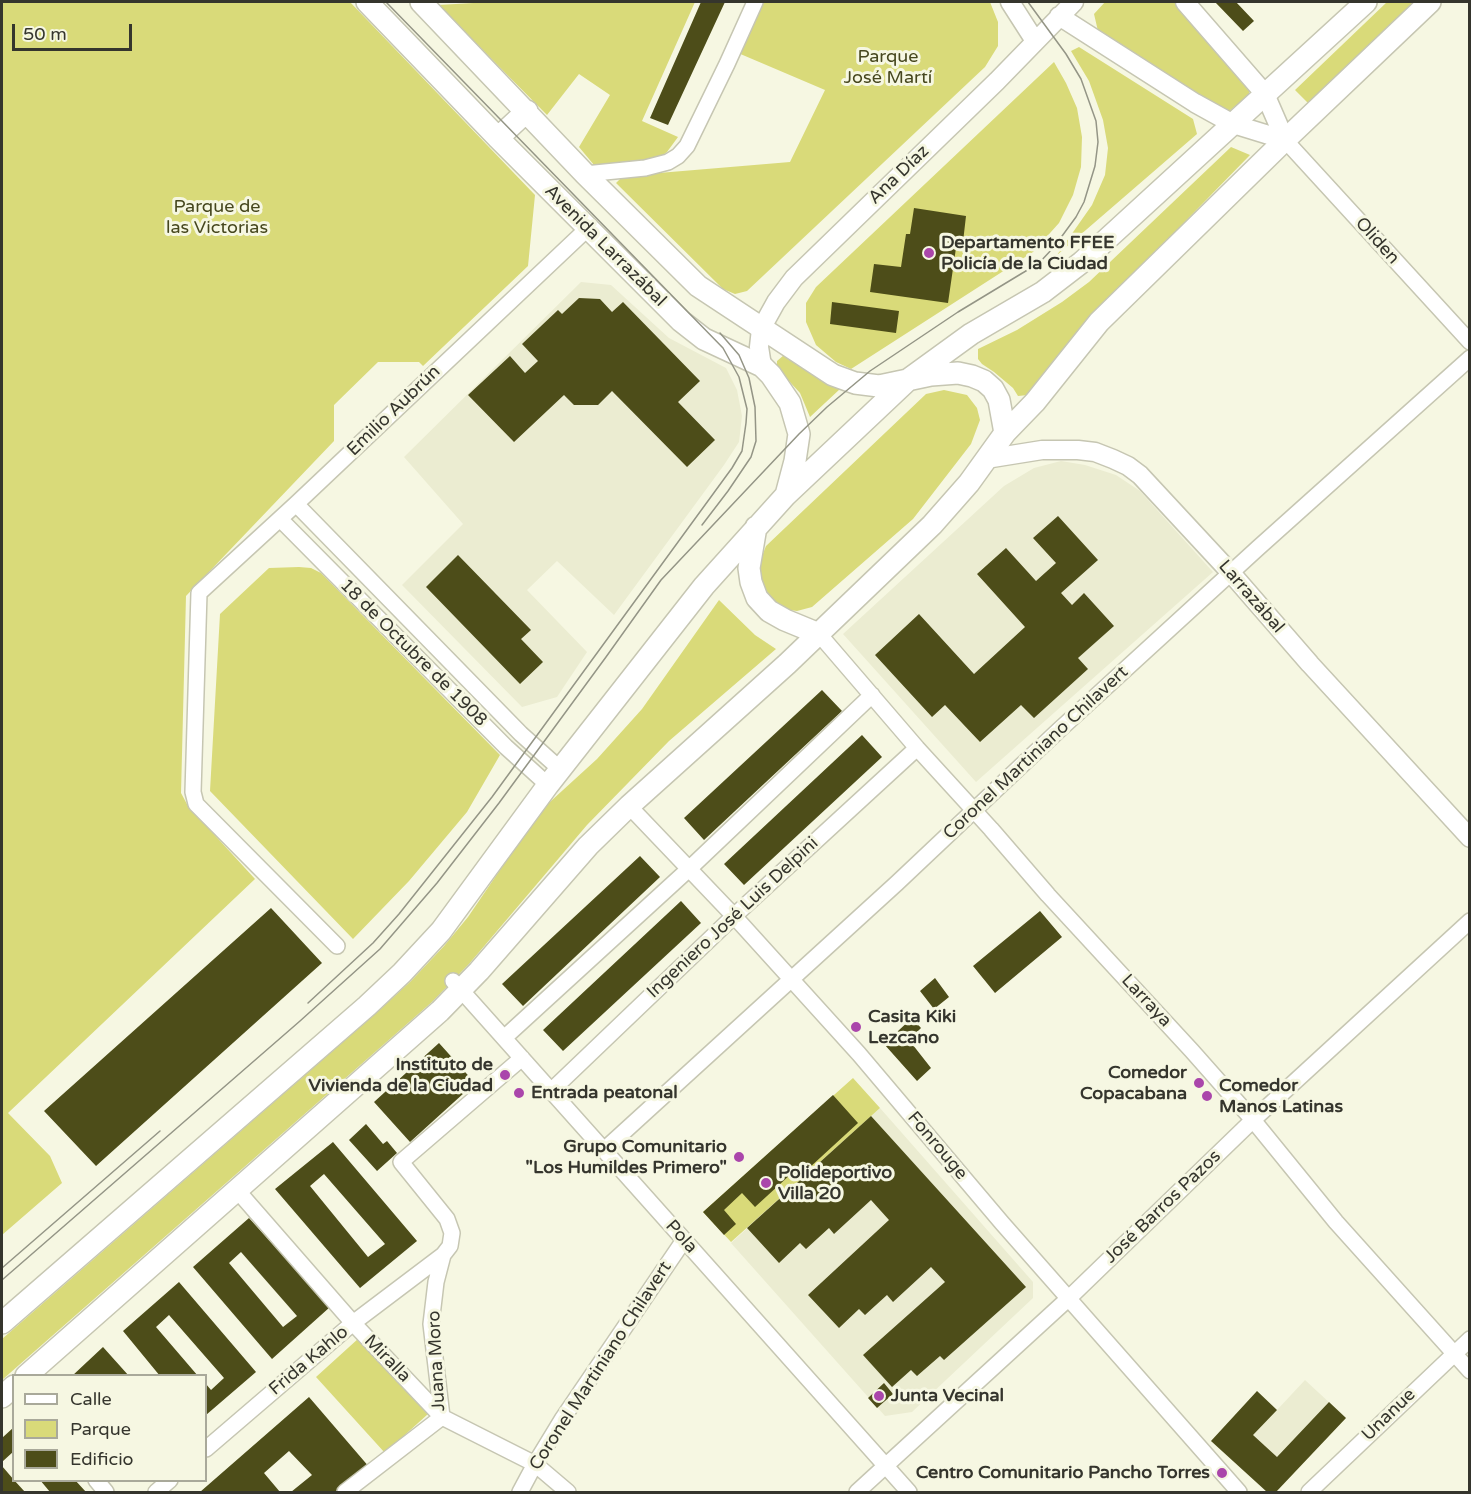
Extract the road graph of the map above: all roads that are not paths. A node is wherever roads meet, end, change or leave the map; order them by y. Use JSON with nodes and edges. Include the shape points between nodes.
{"nodes":[{"id":1,"x":367,"y":2,"type":"edge"},
{"id":2,"x":421,"y":2,"type":"edge"},
{"id":3,"x":755,"y":2,"type":"edge"},
{"id":4,"x":1010,"y":2,"type":"edge"},
{"id":5,"x":1074,"y":2,"type":"edge"},
{"id":6,"x":1185,"y":2,"type":"edge"},
{"id":7,"x":1366,"y":2,"type":"edge"},
{"id":8,"x":1431,"y":2,"type":"edge"},
{"id":9,"x":1059,"y":16,"type":"junction"},
{"id":10,"x":1035,"y":41,"type":"junction"},
{"id":11,"x":1265,"y":94,"type":"junction"},
{"id":12,"x":527,"y":111,"type":"junction"},
{"id":13,"x":1233,"y":124,"type":"junction"},
{"id":14,"x":498,"y":138,"type":"junction"},
{"id":15,"x":1285,"y":140,"type":"junction"},
{"id":16,"x":585,"y":174,"type":"junction"},
{"id":17,"x":587,"y":228,"type":"junction"},
{"id":18,"x":761,"y":329,"type":"junction"},
{"id":19,"x":1470,"y":342,"type":"edge"},
{"id":20,"x":1470,"y":358,"type":"edge"},
{"id":21,"x":762,"y":366,"type":"junction"},
{"id":22,"x":909,"y":379,"type":"junction"},
{"id":23,"x":1005,"y":433,"type":"junction"},
{"id":24,"x":986,"y":459,"type":"junction"},
{"id":25,"x":786,"y":495,"type":"junction"},
{"id":26,"x":296,"y":504,"type":"junction"},
{"id":27,"x":280,"y":519,"type":"junction"},
{"id":28,"x":756,"y":526,"type":"junction"},
{"id":29,"x":1231,"y":573,"type":"junction"},
{"id":30,"x":819,"y":634,"type":"junction"},
{"id":31,"x":872,"y":695,"type":"junction"},
{"id":32,"x":917,"y":748,"type":"junction"},
{"id":33,"x":554,"y":777,"type":"junction"},
{"id":34,"x":629,"y":806,"type":"junction"},
{"id":35,"x":974,"y":811,"type":"junction"},
{"id":36,"x":1470,"y":838,"type":"edge"},
{"id":37,"x":690,"y":868,"type":"junction"},
{"id":38,"x":734,"y":916,"type":"junction"},
{"id":39,"x":1470,"y":921,"type":"edge"},
{"id":40,"x":337,"y":946,"type":"dead end"},
{"id":41,"x":791,"y":978,"type":"junction"},
{"id":42,"x":458,"y":985,"type":"junction"},
{"id":43,"x":504,"y":1038,"type":"junction"},
{"id":44,"x":522,"y":1058,"type":"junction"},
{"id":45,"x":551,"y":1091,"type":"junction"},
{"id":46,"x":1253,"y":1120,"type":"junction"},
{"id":47,"x":604,"y":1150,"type":"junction"},
{"id":48,"x":236,"y":1189,"type":"junction"},
{"id":49,"x":684,"y":1240,"type":"junction"},
{"id":50,"x":443,"y":1255,"type":"junction"},
{"id":51,"x":1069,"y":1298,"type":"junction"},
{"id":52,"x":2,"y":1323,"type":"edge"},
{"id":53,"x":353,"y":1323,"type":"junction"},
{"id":54,"x":1470,"y":1339,"type":"edge"},
{"id":55,"x":1454,"y":1353,"type":"junction"},
{"id":56,"x":1470,"y":1371,"type":"edge"},
{"id":57,"x":28,"y":1374,"type":"edge"},
{"id":58,"x":442,"y":1418,"type":"junction"},
{"id":59,"x":207,"y":1448,"type":"edge"},
{"id":60,"x":535,"y":1464,"type":"junction"},
{"id":61,"x":885,"y":1466,"type":"junction"},
{"id":62,"x":168,"y":1482,"type":"edge"},
{"id":63,"x":156,"y":1492,"type":"edge"},
{"id":64,"x":345,"y":1492,"type":"edge"},
{"id":65,"x":520,"y":1492,"type":"edge"},
{"id":66,"x":567,"y":1492,"type":"edge"},
{"id":67,"x":857,"y":1492,"type":"edge"},
{"id":68,"x":909,"y":1492,"type":"edge"},
{"id":69,"x":1239,"y":1492,"type":"edge"},
{"id":70,"x":1309,"y":1492,"type":"edge"}],
"edges":[{"from":1,"to":14,"type":"main road","name":"Avenida Larrazábal"},
{"from":2,"to":12,"type":"main road","name":"Avenida Larrazábal"},
{"from":3,"to":16,"type":"street","via":[[687,146],[678,156],[645,168]]},
{"from":4,"to":10,"type":"street"},
{"from":5,"to":9,"type":"street","name":"Ana Díaz"},
{"from":6,"to":11,"type":"street"},
{"from":7,"to":11,"type":"main road"},
{"from":8,"to":15,"type":"main road"},
{"from":9,"to":10,"type":"street","name":"Ana Díaz"},
{"from":9,"to":13,"type":"street"},
{"from":10,"to":18,"type":"street","name":"Ana Díaz","via":[[804,267],[776,302]]},
{"from":11,"to":13,"type":"main road"},
{"from":11,"to":15,"type":"street"},
{"from":12,"to":14,"type":"main road"},
{"from":12,"to":16,"type":"main road","name":"Avenida Larrazábal"},
{"from":13,"to":15,"type":"street"},
{"from":13,"to":22,"type":"main road","via":[[1082,262],[1043,292],[971,334]]},
{"from":14,"to":17,"type":"main road","name":"Avenida Larrazábal"},
{"from":15,"to":19,"type":"street","name":"Oliden"},
{"from":15,"to":23,"type":"main road","via":[[1099,322]]},
{"from":16,"to":18,"type":"main road","name":"Avenida Larrazábal","via":[[698,286]]},
{"from":17,"to":21,"type":"main road","name":"Avenida Larrazábal","via":[[690,330]]},
{"from":17,"to":26,"type":"street","name":"Emilio Aubrún"},
{"from":18,"to":21,"type":"street","name":"Ana Díaz"},
{"from":18,"to":22,"type":"main road","name":"Avenida Larrazábal","via":[[833,375],[855,383],[879,386]]},
{"from":20,"to":29,"type":"street","name":"Coronel Martiniano Chilavert"},
{"from":21,"to":25,"type":"main road","name":"Avenida Larrazábal","via":[[782,388],[799,434]]},
{"from":22,"to":23,"type":"main road","name":"Avenida Larrazábal","via":[[958,373],[984,381],[999,400]]},
{"from":22,"to":25,"type":"main road"},
{"from":23,"to":24,"type":"main road"},
{"from":24,"to":29,"type":"street","name":"Larrazábal","via":[[1060,449],[1095,452],[1113,459],[1152,486]]},
{"from":24,"to":30,"type":"main road","via":[[932,525]]},
{"from":25,"to":28,"type":"main road"},
{"from":26,"to":27,"type":"street","name":"Emilio Aubrún"},
{"from":26,"to":33,"type":"street","name":"18 de Octubre de 1908","via":[[521,734]]},
{"from":27,"to":33,"type":"street","name":"18 de Octubre de 1908","via":[[506,747]]},
{"from":27,"to":40,"type":"street","name":"Emilio Aubrún","via":[[199,593],[193,792],[196,804]]},
{"from":28,"to":30,"type":"main road","via":[[749,568],[757,598],[777,616]]},
{"from":28,"to":33,"type":"main road"},
{"from":29,"to":35,"type":"street","name":"Coronel Martiniano Chilavert"},
{"from":29,"to":36,"type":"street","name":"Larrazábal"},
{"from":30,"to":31,"type":"street","name":"Larraya"},
{"from":30,"to":34,"type":"main road"},
{"from":31,"to":32,"type":"street","name":"Larraya"},
{"from":31,"to":37,"type":"street"},
{"from":32,"to":35,"type":"street","name":"Larraya"},
{"from":32,"to":38,"type":"street","name":"Ingeniero José Luis Delpini"},
{"from":33,"to":52,"type":"main road","via":[[441,932],[402,973]]},
{"from":34,"to":37,"type":"street","name":"Fonrouge"},
{"from":34,"to":42,"type":"main road"},
{"from":35,"to":41,"type":"street","name":"Coronel Martiniano Chilavert"},
{"from":35,"to":46,"type":"street","name":"Larraya"},
{"from":37,"to":38,"type":"street","name":"Fonrouge"},
{"from":37,"to":43,"type":"street"},
{"from":38,"to":41,"type":"street","name":"Fonrouge"},
{"from":38,"to":45,"type":"street","name":"Ingeniero José Luis Delpini"},
{"from":39,"to":46,"type":"street","name":"José Barros Pazos"},
{"from":41,"to":47,"type":"street","name":"Coronel Martiniano Chilavert"},
{"from":41,"to":51,"type":"street","name":"Fonrouge"},
{"from":42,"to":43,"type":"street","name":"Pola"},
{"from":42,"to":48,"type":"main road","via":[[440,1011]]},
{"from":43,"to":44,"type":"street","name":"Pola"},
{"from":44,"to":45,"type":"street","name":"Pola"},
{"from":44,"to":50,"type":"street","name":"Juana Moro","via":[[401,1162],[447,1219],[452,1233],[450,1246]]},
{"from":45,"to":47,"type":"street","name":"Pola"},
{"from":46,"to":51,"type":"street","name":"José Barros Pazos"},
{"from":46,"to":55,"type":"street","name":"Larraya","via":[[1336,1222]]},
{"from":47,"to":49,"type":"street","name":"Pola"},
{"from":48,"to":53,"type":"street","name":"Miralla"},
{"from":48,"to":57,"type":"main road"},
{"from":49,"to":60,"type":"street","name":"Coronel Martiniano Chilavert"},
{"from":49,"to":61,"type":"street","name":"Pola"},
{"from":50,"to":53,"type":"street","name":"Frida Kahlo"},
{"from":50,"to":58,"type":"street","name":"Juana Moro","via":[[431,1324]]},
{"from":51,"to":61,"type":"street","name":"José Barros Pazos"},
{"from":51,"to":69,"type":"street","name":"Fonrouge"},
{"from":53,"to":58,"type":"street","name":"Miralla"},
{"from":53,"to":59,"type":"street","name":"Frida Kahlo"},
{"from":54,"to":55,"type":"street","name":"Unanue"},
{"from":55,"to":56,"type":"street","name":"Larraya"},
{"from":55,"to":70,"type":"street","name":"Unanue"},
{"from":58,"to":60,"type":"street","name":"Miralla"},
{"from":58,"to":64,"type":"street","name":"Juana Moro"},
{"from":60,"to":65,"type":"street","name":"Coronel Martiniano Chilavert"},
{"from":60,"to":66,"type":"street","name":"Miralla"},
{"from":61,"to":67,"type":"street","name":"José Barros Pazos"},
{"from":61,"to":68,"type":"street","name":"Pola"},
{"from":62,"to":63,"type":"street"}]}
